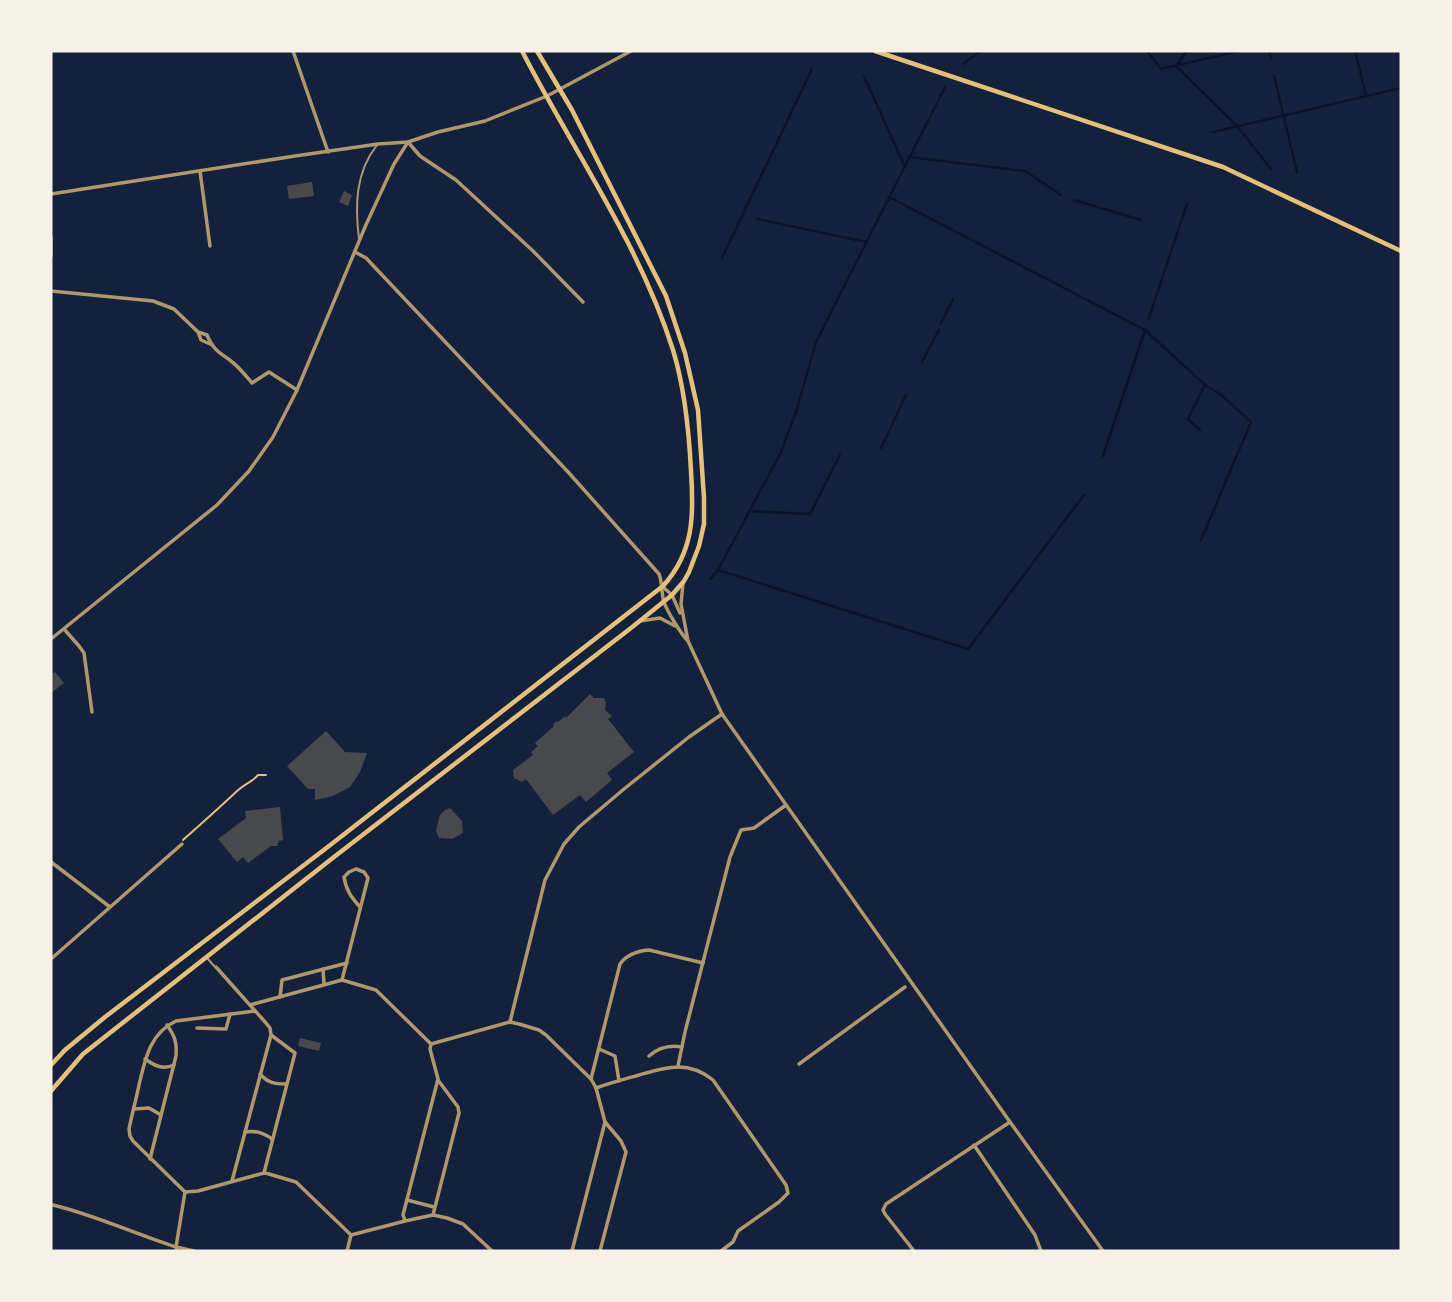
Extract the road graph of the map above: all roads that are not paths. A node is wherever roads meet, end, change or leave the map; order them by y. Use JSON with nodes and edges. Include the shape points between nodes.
{"nodes":[{"id":1,"x":293,"y":51,"type":"edge"},
{"id":2,"x":522,"y":51,"type":"edge"},
{"id":3,"x":537,"y":51,"type":"edge"},
{"id":4,"x":631,"y":51,"type":"edge"},
{"id":5,"x":875,"y":51,"type":"edge"},
{"id":6,"x":560,"y":90,"type":"junction"},
{"id":7,"x":547,"y":96,"type":"junction"},
{"id":8,"x":408,"y":142,"type":"junction"},
{"id":9,"x":377,"y":144,"type":"junction"},
{"id":10,"x":328,"y":152,"type":"junction"},
{"id":11,"x":200,"y":171,"type":"junction"},
{"id":12,"x":51,"y":194,"type":"edge"},
{"id":13,"x":51,"y":237,"type":"edge"},
{"id":14,"x":359,"y":242,"type":"junction"},
{"id":15,"x":210,"y":246,"type":"dead end"},
{"id":16,"x":355,"y":251,"type":"junction"},
{"id":17,"x":1401,"y":251,"type":"edge"},
{"id":18,"x":51,"y":256,"type":"edge"},
{"id":19,"x":51,"y":291,"type":"edge"},
{"id":20,"x":583,"y":302,"type":"dead end"},
{"id":21,"x":297,"y":390,"type":"junction"},
{"id":22,"x":684,"y":581,"type":"junction"},
{"id":23,"x":663,"y":586,"type":"junction"},
{"id":24,"x":672,"y":594,"type":"junction"},
{"id":25,"x":663,"y":601,"type":"junction"},
{"id":26,"x":682,"y":618,"type":"junction"},
{"id":27,"x":638,"y":622,"type":"junction"},
{"id":28,"x":678,"y":628,"type":"junction"},
{"id":29,"x":64,"y":629,"type":"junction"},
{"id":30,"x":51,"y":639,"type":"edge"},
{"id":31,"x":688,"y":641,"type":"junction"},
{"id":32,"x":92,"y":712,"type":"dead end"},
{"id":33,"x":722,"y":714,"type":"junction"},
{"id":34,"x":786,"y":805,"type":"junction"},
{"id":35,"x":182,"y":844,"type":"road end"},
{"id":36,"x":51,"y":862,"type":"edge"},
{"id":37,"x":110,"y":907,"type":"junction"},
{"id":38,"x":360,"y":907,"type":"junction"},
{"id":39,"x":197,"y":947,"type":"junction"},
{"id":40,"x":206,"y":957,"type":"junction"},
{"id":41,"x":51,"y":959,"type":"edge"},
{"id":42,"x":347,"y":962,"type":"junction"},
{"id":43,"x":703,"y":963,"type":"junction"},
{"id":44,"x":216,"y":967,"type":"joint"},
{"id":45,"x":323,"y":969,"type":"junction"},
{"id":46,"x":342,"y":980,"type":"junction"},
{"id":47,"x":324,"y":985,"type":"junction"},
{"id":48,"x":905,"y":987,"type":"dead end"},
{"id":49,"x":280,"y":997,"type":"junction"},
{"id":50,"x":250,"y":1005,"type":"junction"},
{"id":51,"x":255,"y":1011,"type":"junction"},
{"id":52,"x":230,"y":1014,"type":"junction"},
{"id":53,"x":510,"y":1021,"type":"junction"},
{"id":54,"x":167,"y":1025,"type":"junction"},
{"id":55,"x":197,"y":1028,"type":"dead end"},
{"id":56,"x":271,"y":1035,"type":"junction"},
{"id":57,"x":431,"y":1044,"type":"junction"},
{"id":58,"x":682,"y":1047,"type":"junction"},
{"id":59,"x":599,"y":1049,"type":"junction"},
{"id":60,"x":649,"y":1056,"type":"dead end"},
{"id":61,"x":145,"y":1059,"type":"junction"},
{"id":62,"x":799,"y":1064,"type":"dead end"},
{"id":63,"x":51,"y":1065,"type":"edge"},
{"id":64,"x":174,"y":1065,"type":"junction"},
{"id":65,"x":678,"y":1066,"type":"junction"},
{"id":66,"x":260,"y":1074,"type":"junction"},
{"id":67,"x":438,"y":1079,"type":"junction"},
{"id":68,"x":592,"y":1079,"type":"junction"},
{"id":69,"x":619,"y":1081,"type":"junction"},
{"id":70,"x":287,"y":1084,"type":"junction"},
{"id":71,"x":596,"y":1087,"type":"junction"},
{"id":72,"x":51,"y":1091,"type":"edge"},
{"id":73,"x":134,"y":1110,"type":"junction"},
{"id":74,"x":162,"y":1115,"type":"junction"},
{"id":75,"x":605,"y":1122,"type":"junction"},
{"id":76,"x":1010,"y":1122,"type":"junction"},
{"id":77,"x":245,"y":1132,"type":"junction"},
{"id":78,"x":273,"y":1140,"type":"junction"},
{"id":79,"x":974,"y":1145,"type":"junction"},
{"id":80,"x":150,"y":1159,"type":"junction"},
{"id":81,"x":264,"y":1173,"type":"junction"},
{"id":82,"x":232,"y":1181,"type":"junction"},
{"id":83,"x":185,"y":1192,"type":"junction"},
{"id":84,"x":407,"y":1200,"type":"junction"},
{"id":85,"x":54,"y":1205,"type":"dead end"},
{"id":86,"x":434,"y":1207,"type":"junction"},
{"id":87,"x":433,"y":1215,"type":"junction"},
{"id":88,"x":405,"y":1221,"type":"junction"},
{"id":89,"x":351,"y":1235,"type":"junction"},
{"id":90,"x":177,"y":1249,"type":"edge"},
{"id":91,"x":194,"y":1251,"type":"edge"},
{"id":92,"x":347,"y":1251,"type":"edge"},
{"id":93,"x":492,"y":1251,"type":"edge"},
{"id":94,"x":572,"y":1251,"type":"edge"},
{"id":95,"x":600,"y":1251,"type":"edge"},
{"id":96,"x":721,"y":1251,"type":"edge"},
{"id":97,"x":914,"y":1251,"type":"edge"},
{"id":98,"x":1041,"y":1251,"type":"edge"},
{"id":99,"x":1103,"y":1251,"type":"edge"}],
"edges":[{"from":1,"to":10,"type":"street"},
{"from":2,"to":7,"type":"main road"},
{"from":3,"to":6,"type":"main road"},
{"from":4,"to":6,"type":"street"},
{"from":5,"to":17,"type":"main road","via":[[1223,167]]},
{"from":6,"to":7,"type":"street"},
{"from":6,"to":22,"type":"main road","via":[[666,296],[685,353],[698,410],[704,524]]},
{"from":7,"to":8,"type":"street","via":[[485,121]]},
{"from":7,"to":23,"type":"main road","via":[[636,259],[674,353],[689,431],[692,516],[683,557]]},
{"from":8,"to":9,"type":"street"},
{"from":8,"to":14,"type":"street"},
{"from":8,"to":20,"type":"street","via":[[420,156],[466,188]]},
{"from":9,"to":10,"type":"street"},
{"from":9,"to":14,"type":"lane","via":[[366,160],[358,192]]},
{"from":10,"to":11,"type":"street"},
{"from":11,"to":12,"type":"street"},
{"from":11,"to":15,"type":"street"},
{"from":13,"to":18,"type":"street"},
{"from":14,"to":16,"type":"street"},
{"from":16,"to":21,"type":"street"},
{"from":16,"to":23,"type":"street","via":[[569,473],[659,574]]},
{"from":19,"to":21,"type":"street","via":[[153,301],[174,309],[201,340],[231,360],[252,383],[268,372]]},
{"from":21,"to":29,"type":"street","via":[[274,437],[217,505]]},
{"from":22,"to":24,"type":"main road"},
{"from":22,"to":26,"type":"street"},
{"from":23,"to":24,"type":"street"},
{"from":23,"to":25,"type":"street"},
{"from":23,"to":39,"type":"main road"},
{"from":24,"to":25,"type":"main road"},
{"from":24,"to":26,"type":"street"},
{"from":25,"to":27,"type":"main road"},
{"from":25,"to":28,"type":"street"},
{"from":26,"to":31,"type":"street"},
{"from":27,"to":28,"type":"street","via":[[660,618]]},
{"from":27,"to":40,"type":"main road"},
{"from":28,"to":31,"type":"street"},
{"from":29,"to":30,"type":"street"},
{"from":29,"to":32,"type":"street","via":[[83,653]]},
{"from":31,"to":33,"type":"street"},
{"from":33,"to":34,"type":"street"},
{"from":33,"to":53,"type":"street","via":[[624,789],[564,844],[545,880]]},
{"from":34,"to":43,"type":"street","via":[[738,834]]},
{"from":34,"to":76,"type":"street"},
{"from":35,"to":37,"type":"street"},
{"from":36,"to":37,"type":"street"},
{"from":37,"to":41,"type":"street"},
{"from":38,"to":38,"type":"street","via":[[368,878],[356,869],[344,877],[350,896]]},
{"from":38,"to":42,"type":"street"},
{"from":39,"to":40,"type":"main road"},
{"from":39,"to":63,"type":"main road"},
{"from":40,"to":44,"type":"lane"},
{"from":40,"to":72,"type":"main road","via":[[83,1054]]},
{"from":42,"to":45,"type":"street"},
{"from":42,"to":46,"type":"street"},
{"from":43,"to":58,"type":"street"},
{"from":43,"to":59,"type":"street","via":[[649,950],[624,959]]},
{"from":44,"to":50,"type":"street"},
{"from":45,"to":47,"type":"street"},
{"from":45,"to":49,"type":"street","via":[[282,980]]},
{"from":46,"to":47,"type":"street"},
{"from":46,"to":57,"type":"street","via":[[376,990]]},
{"from":47,"to":49,"type":"street"},
{"from":48,"to":62,"type":"street"},
{"from":49,"to":50,"type":"street"},
{"from":50,"to":51,"type":"street"},
{"from":51,"to":52,"type":"street"},
{"from":51,"to":56,"type":"street"},
{"from":52,"to":54,"type":"street"},
{"from":52,"to":55,"type":"street","via":[[226,1029]]},
{"from":53,"to":57,"type":"street"},
{"from":53,"to":68,"type":"street","via":[[539,1030]]},
{"from":54,"to":61,"type":"street"},
{"from":54,"to":64,"type":"street","via":[[177,1045]]},
{"from":56,"to":66,"type":"street"},
{"from":56,"to":70,"type":"street","via":[[295,1053]]},
{"from":57,"to":67,"type":"street"},
{"from":58,"to":60,"type":"street","via":[[673,1045]]},
{"from":58,"to":65,"type":"street"},
{"from":59,"to":68,"type":"street"},
{"from":59,"to":69,"type":"street","via":[[615,1056]]},
{"from":61,"to":64,"type":"street","via":[[159,1067]]},
{"from":61,"to":73,"type":"street"},
{"from":64,"to":74,"type":"street"},
{"from":65,"to":69,"type":"street"},
{"from":65,"to":96,"type":"street","via":[[713,1080],[788,1193],[738,1231]]},
{"from":66,"to":70,"type":"street","via":[[272,1083]]},
{"from":66,"to":77,"type":"street"},
{"from":67,"to":84,"type":"street"},
{"from":67,"to":86,"type":"street","via":[[459,1113]]},
{"from":68,"to":71,"type":"street"},
{"from":69,"to":71,"type":"street"},
{"from":70,"to":78,"type":"street"},
{"from":71,"to":75,"type":"street"},
{"from":73,"to":74,"type":"street","via":[[149,1108]]},
{"from":73,"to":80,"type":"street","via":[[130,1136]]},
{"from":74,"to":80,"type":"street"},
{"from":75,"to":94,"type":"street"},
{"from":75,"to":95,"type":"street","via":[[626,1152]]},
{"from":76,"to":79,"type":"street"},
{"from":76,"to":99,"type":"street"},
{"from":77,"to":78,"type":"street","via":[[260,1132]]},
{"from":77,"to":82,"type":"street"},
{"from":78,"to":81,"type":"street"},
{"from":79,"to":97,"type":"street","via":[[886,1204],[885,1214]]},
{"from":79,"to":98,"type":"street"},
{"from":80,"to":83,"type":"street"},
{"from":81,"to":82,"type":"street"},
{"from":81,"to":89,"type":"street","via":[[296,1181]]},
{"from":82,"to":83,"type":"street"},
{"from":83,"to":90,"type":"street"},
{"from":84,"to":86,"type":"street"},
{"from":84,"to":88,"type":"street"},
{"from":85,"to":90,"type":"street"},
{"from":86,"to":87,"type":"street"},
{"from":87,"to":88,"type":"street"},
{"from":87,"to":93,"type":"street","via":[[463,1224]]},
{"from":88,"to":89,"type":"street"},
{"from":89,"to":92,"type":"street"},
{"from":90,"to":91,"type":"street"}]}
